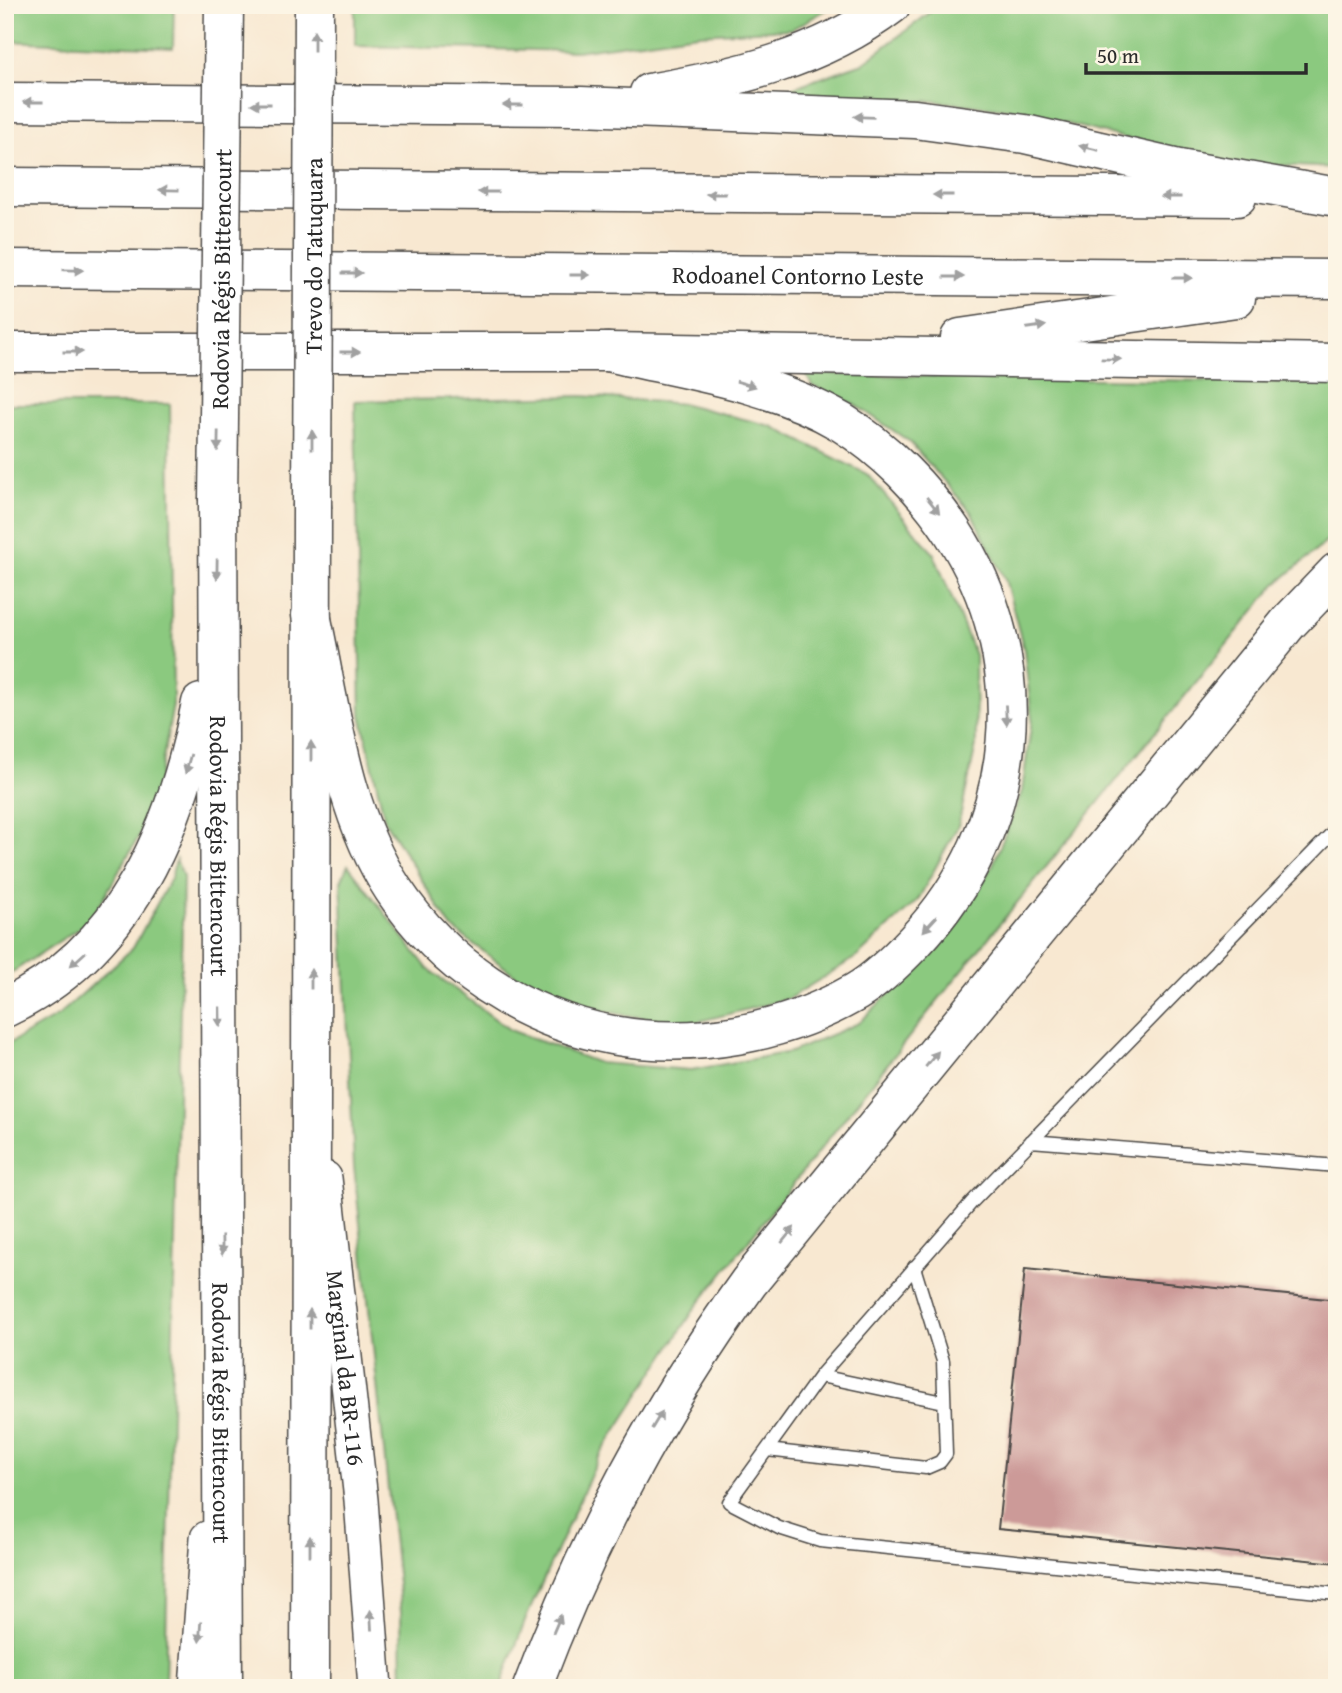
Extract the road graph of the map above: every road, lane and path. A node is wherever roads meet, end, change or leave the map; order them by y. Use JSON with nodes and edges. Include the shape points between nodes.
{"nodes":[{"id":1,"x":224,"y":5,"type":"edge"},
{"id":2,"x":314,"y":5,"type":"edge"},
{"id":3,"x":891,"y":5,"type":"edge"},
{"id":4,"x":5,"y":102,"type":"edge"},
{"id":5,"x":581,"y":106,"type":"junction"},
{"id":6,"x":5,"y":187,"type":"edge"},
{"id":7,"x":1337,"y":198,"type":"edge"},
{"id":8,"x":5,"y":269,"type":"edge"},
{"id":9,"x":1337,"y":279,"type":"edge"},
{"id":10,"x":1337,"y":284,"type":"edge"},
{"id":11,"x":5,"y":352,"type":"edge"},
{"id":12,"x":608,"y":352,"type":"junction"},
{"id":13,"x":847,"y":355,"type":"junction"},
{"id":14,"x":1337,"y":363,"type":"edge"},
{"id":15,"x":1337,"y":572,"type":"edge"},
{"id":16,"x":311,"y":615,"type":"junction"},
{"id":17,"x":216,"y":625,"type":"junction"},
{"id":18,"x":1337,"y":828,"type":"edge"},
{"id":19,"x":5,"y":1008,"type":"edge"},
{"id":20,"x":310,"y":1047,"type":"junction"},
{"id":21,"x":1031,"y":1141,"type":"junction"},
{"id":22,"x":1337,"y":1166,"type":"edge"},
{"id":23,"x":914,"y":1267,"type":"junction"},
{"id":24,"x":223,"y":1319,"type":"junction"},
{"id":25,"x":820,"y":1376,"type":"junction"},
{"id":26,"x":944,"y":1402,"type":"junction"},
{"id":27,"x":767,"y":1450,"type":"junction"},
{"id":28,"x":1337,"y":1594,"type":"edge"},
{"id":29,"x":195,"y":1688,"type":"edge"},
{"id":30,"x":223,"y":1688,"type":"edge"},
{"id":31,"x":310,"y":1688,"type":"edge"},
{"id":32,"x":375,"y":1688,"type":"edge"},
{"id":33,"x":532,"y":1688,"type":"edge"}],
"edges":[{"from":1,"to":17,"type":"highway","name":"Rodovia Régis Bittencourt","one_way":true,"bridge":true},
{"from":16,"to":2,"type":"highway","name":"Trevo do Tatuquara","one_way":true,"bridge":true},
{"from":3,"to":5,"type":"highway","via":[[828,45],[784,62]]},
{"from":5,"to":4,"type":"highway","one_way":true},
{"from":7,"to":5,"type":"highway","one_way":true,"via":[[972,124]]},
{"from":7,"to":6,"type":"highway","one_way":true},
{"from":8,"to":9,"type":"highway","name":"Rodoanel Contorno Leste","one_way":true},
{"from":13,"to":10,"type":"highway","one_way":true},
{"from":11,"to":12,"type":"highway","one_way":true},
{"from":12,"to":13,"type":"highway"},
{"from":12,"to":16,"type":"highway","one_way":true,"via":[[783,395],[841,422],[889,458],[935,505],[972,561],[993,611],[1004,667],[1007,732],[998,794],[972,862],[937,918],[895,962],[859,990],[807,1017],[750,1033],[696,1040],[644,1040],[581,1029],[526,1008],[475,977],[433,941],[393,889],[370,848],[345,772]]},
{"from":13,"to":14,"type":"highway","one_way":true},
{"from":33,"to":15,"type":"highway","one_way":true,"via":[[585,1557],[637,1454],[741,1293],[1280,632]]},
{"from":20,"to":16,"type":"highway","one_way":true},
{"from":17,"to":19,"type":"highway","one_way":true,"via":[[191,755],[158,849],[104,936],[72,965]]},
{"from":17,"to":24,"type":"highway","name":"Rodovia Régis Bittencourt","one_way":true},
{"from":18,"to":21,"type":"lane"},
{"from":31,"to":20,"type":"highway","one_way":true},
{"from":32,"to":20,"type":"main road","name":"Marginal da BR-116","one_way":true,"via":[[360,1500]]},
{"from":21,"to":22,"type":"lane"},
{"from":21,"to":23,"type":"lane"},
{"from":23,"to":25,"type":"lane"},
{"from":23,"to":26,"type":"lane","via":[[943,1360]]},
{"from":24,"to":29,"type":"main road","one_way":true},
{"from":24,"to":30,"type":"highway","name":"Rodovia Régis Bittencourt"},
{"from":25,"to":26,"type":"lane"},
{"from":25,"to":27,"type":"lane"},
{"from":26,"to":27,"type":"lane","via":[[946,1454],[926,1468]]},
{"from":27,"to":28,"type":"lane","via":[[729,1502],[779,1528],[820,1541]]}]}
